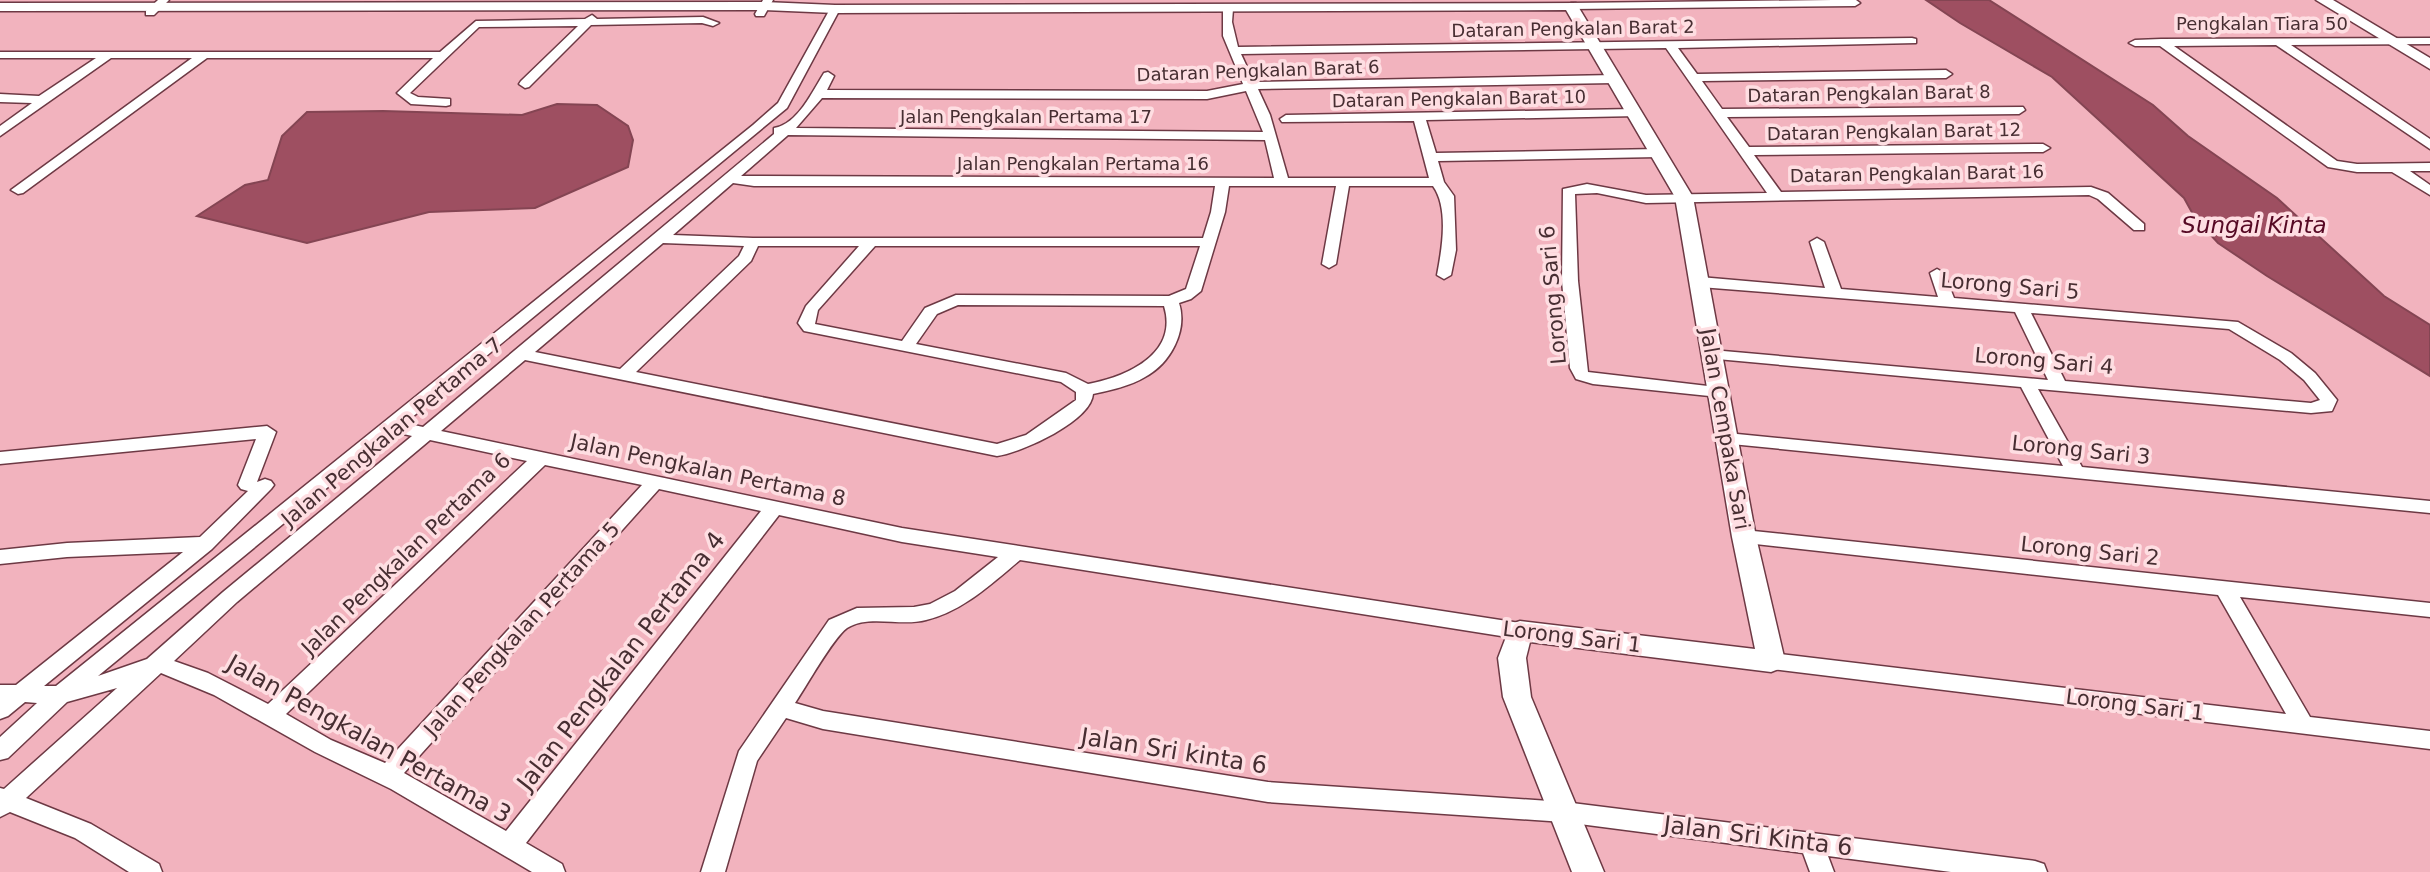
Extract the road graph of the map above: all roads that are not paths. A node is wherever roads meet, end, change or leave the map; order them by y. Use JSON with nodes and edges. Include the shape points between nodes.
{"nodes":[{"id":1,"x":2323,"y":0,"type":"edge"},
{"id":2,"x":1855,"y":3,"type":"dead end"},
{"id":3,"x":993,"y":4,"type":"edge"},
{"id":4,"x":1229,"y":4,"type":"edge"},
{"id":5,"x":488,"y":6,"type":"edge"},
{"id":6,"x":565,"y":6,"type":"junction"},
{"id":7,"x":1571,"y":6,"type":"junction"},
{"id":8,"x":0,"y":7,"type":"edge"},
{"id":9,"x":157,"y":7,"type":"edge"},
{"id":10,"x":764,"y":7,"type":"edge"},
{"id":11,"x":835,"y":9,"type":"junction"},
{"id":12,"x":883,"y":9,"type":"junction"},
{"id":13,"x":644,"y":10,"type":"junction"},
{"id":14,"x":0,"y":12,"type":"edge"},
{"id":15,"x":545,"y":13,"type":"joint"},
{"id":16,"x":801,"y":14,"type":"junction"},
{"id":17,"x":592,"y":18,"type":"junction"},
{"id":18,"x":713,"y":23,"type":"dead end"},
{"id":19,"x":827,"y":23,"type":"junction"},
{"id":20,"x":1912,"y":41,"type":"dead end"},
{"id":21,"x":2390,"y":41,"type":"junction"},
{"id":22,"x":2430,"y":41,"type":"edge"},
{"id":23,"x":2161,"y":42,"type":"junction"},
{"id":24,"x":2278,"y":42,"type":"junction"},
{"id":25,"x":2134,"y":43,"type":"dead end"},
{"id":26,"x":1669,"y":44,"type":"junction"},
{"id":27,"x":1594,"y":46,"type":"junction"},
{"id":28,"x":1234,"y":51,"type":"junction"},
{"id":29,"x":0,"y":55,"type":"edge"},
{"id":30,"x":442,"y":55,"type":"junction"},
{"id":31,"x":107,"y":56,"type":"junction"},
{"id":32,"x":203,"y":56,"type":"junction"},
{"id":33,"x":2430,"y":64,"type":"edge"},
{"id":34,"x":1946,"y":74,"type":"dead end"},
{"id":35,"x":828,"y":76,"type":"dead end"},
{"id":36,"x":1694,"y":78,"type":"junction"},
{"id":37,"x":1614,"y":79,"type":"junction"},
{"id":38,"x":525,"y":84,"type":"dead end"},
{"id":39,"x":1251,"y":86,"type":"junction"},
{"id":40,"x":819,"y":94,"type":"junction"},
{"id":41,"x":0,"y":98,"type":"edge"},
{"id":42,"x":44,"y":99,"type":"junction"},
{"id":43,"x":446,"y":102,"type":"dead end"},
{"id":44,"x":2019,"y":110,"type":"dead end"},
{"id":45,"x":1634,"y":113,"type":"junction"},
{"id":46,"x":1719,"y":113,"type":"junction"},
{"id":47,"x":1419,"y":117,"type":"junction"},
{"id":48,"x":1286,"y":119,"type":"dead end"},
{"id":49,"x":757,"y":128,"type":"junction"},
{"id":50,"x":783,"y":131,"type":"junction"},
{"id":51,"x":0,"y":132,"type":"edge"},
{"id":52,"x":1269,"y":136,"type":"junction"},
{"id":53,"x":2430,"y":145,"type":"edge"},
{"id":54,"x":2043,"y":148,"type":"dead end"},
{"id":55,"x":1745,"y":151,"type":"junction"},
{"id":56,"x":1658,"y":153,"type":"junction"},
{"id":57,"x":1430,"y":157,"type":"junction"},
{"id":58,"x":2430,"y":167,"type":"edge"},
{"id":59,"x":2396,"y":168,"type":"junction"},
{"id":60,"x":730,"y":179,"type":"junction"},
{"id":61,"x":1437,"y":182,"type":"junction"},
{"id":62,"x":1282,"y":183,"type":"junction"},
{"id":63,"x":1222,"y":184,"type":"junction"},
{"id":64,"x":1343,"y":184,"type":"junction"},
{"id":65,"x":18,"y":190,"type":"dead end"},
{"id":66,"x":2430,"y":191,"type":"edge"},
{"id":67,"x":1776,"y":195,"type":"junction"},
{"id":68,"x":1685,"y":197,"type":"junction"},
{"id":69,"x":2139,"y":227,"type":"dead end"},
{"id":70,"x":660,"y":239,"type":"junction"},
{"id":71,"x":753,"y":242,"type":"junction"},
{"id":72,"x":871,"y":242,"type":"junction"},
{"id":73,"x":1208,"y":242,"type":"junction"},
{"id":74,"x":1817,"y":242,"type":"dead end"},
{"id":75,"x":1329,"y":264,"type":"dead end"},
{"id":76,"x":1937,"y":272,"type":"dead end"},
{"id":77,"x":1444,"y":275,"type":"dead end"},
{"id":78,"x":1700,"y":282,"type":"junction"},
{"id":79,"x":1834,"y":292,"type":"junction"},
{"id":80,"x":1170,"y":301,"type":"junction"},
{"id":81,"x":1948,"y":302,"type":"junction"},
{"id":82,"x":2021,"y":308,"type":"junction"},
{"id":83,"x":907,"y":346,"type":"junction"},
{"id":84,"x":522,"y":354,"type":"junction"},
{"id":85,"x":1712,"y":355,"type":"junction"},
{"id":86,"x":2303,"y":372,"type":"joint"},
{"id":87,"x":624,"y":374,"type":"junction"},
{"id":88,"x":2026,"y":382,"type":"junction"},
{"id":89,"x":2059,"y":385,"type":"junction"},
{"id":90,"x":1084,"y":390,"type":"junction"},
{"id":91,"x":1719,"y":392,"type":"junction"},
{"id":92,"x":392,"y":426,"type":"junction"},
{"id":93,"x":429,"y":432,"type":"junction"},
{"id":94,"x":1727,"y":439,"type":"junction"},
{"id":95,"x":542,"y":457,"type":"junction"},
{"id":96,"x":0,"y":458,"type":"edge"},
{"id":97,"x":2076,"y":473,"type":"junction"},
{"id":98,"x":656,"y":481,"type":"junction"},
{"id":99,"x":2430,"y":507,"type":"edge"},
{"id":100,"x":774,"y":508,"type":"junction"},
{"id":101,"x":1744,"y":537,"type":"junction"},
{"id":102,"x":205,"y":544,"type":"junction"},
{"id":103,"x":1016,"y":553,"type":"junction"},
{"id":104,"x":0,"y":557,"type":"edge"},
{"id":105,"x":2225,"y":589,"type":"junction"},
{"id":106,"x":2430,"y":610,"type":"edge"},
{"id":107,"x":1521,"y":631,"type":"junction"},
{"id":108,"x":1771,"y":661,"type":"junction"},
{"id":109,"x":156,"y":663,"type":"junction"},
{"id":110,"x":9,"y":693,"type":"edge"},
{"id":111,"x":61,"y":695,"type":"junction"},
{"id":112,"x":781,"y":708,"type":"junction"},
{"id":113,"x":0,"y":709,"type":"edge"},
{"id":114,"x":272,"y":714,"type":"junction"},
{"id":115,"x":2304,"y":726,"type":"junction"},
{"id":116,"x":2430,"y":740,"type":"edge"},
{"id":117,"x":0,"y":751,"type":"edge"},
{"id":118,"x":387,"y":776,"type":"junction"},
{"id":119,"x":3,"y":802,"type":"edge"},
{"id":120,"x":1564,"y":812,"type":"junction"},
{"id":121,"x":1811,"y":842,"type":"junction"},
{"id":122,"x":510,"y":845,"type":"junction"},
{"id":123,"x":150,"y":872,"type":"edge"},
{"id":124,"x":553,"y":872,"type":"edge"},
{"id":125,"x":713,"y":872,"type":"edge"},
{"id":126,"x":1588,"y":872,"type":"edge"},
{"id":127,"x":1822,"y":872,"type":"edge"},
{"id":128,"x":2035,"y":872,"type":"edge"}],
"edges":[{"from":1,"to":21,"type":"street"},
{"from":2,"to":7,"type":"street"},
{"from":3,"to":4,"type":"street"},
{"from":3,"to":12,"type":"street"},
{"from":4,"to":7,"type":"street"},
{"from":4,"to":28,"type":"street"},
{"from":5,"to":6,"type":"street"},
{"from":5,"to":9,"type":"street"},
{"from":5,"to":15,"type":"street"},
{"from":6,"to":13,"type":"street"},
{"from":6,"to":17,"type":"street"},
{"from":7,"to":27,"type":"street"},
{"from":8,"to":9,"type":"street"},
{"from":9,"to":14,"type":"street"},
{"from":10,"to":11,"type":"street"},
{"from":10,"to":13,"type":"street"},
{"from":10,"to":16,"type":"street"},
{"from":11,"to":12,"type":"street"},
{"from":11,"to":16,"type":"street"},
{"from":11,"to":19,"type":"street"},
{"from":12,"to":19,"type":"street"},
{"from":13,"to":17,"type":"street"},
{"from":15,"to":17,"type":"street"},
{"from":16,"to":19,"type":"street"},
{"from":17,"to":18,"type":"street"},
{"from":17,"to":30,"type":"street","via":[[481,22]]},
{"from":17,"to":38,"type":"street"},
{"from":19,"to":49,"type":"street","via":[[783,105]]},
{"from":20,"to":26,"type":"street","name":"Dataran Pengkalan Barat 2"},
{"from":21,"to":22,"type":"street","name":"Pengkalan Tiara 50"},
{"from":21,"to":24,"type":"street","name":"Pengkalan Tiara 50"},
{"from":21,"to":33,"type":"street"},
{"from":23,"to":24,"type":"street","name":"Pengkalan Tiara 50"},
{"from":23,"to":25,"type":"street","name":"Pengkalan Tiara 50"},
{"from":23,"to":59,"type":"street","via":[[2333,164]]},
{"from":24,"to":53,"type":"street"},
{"from":26,"to":27,"type":"street","name":"Dataran Pengkalan Barat 2"},
{"from":26,"to":36,"type":"street"},
{"from":27,"to":28,"type":"street","name":"Dataran Pengkalan Barat 2"},
{"from":27,"to":37,"type":"street"},
{"from":28,"to":39,"type":"street"},
{"from":29,"to":31,"type":"street"},
{"from":30,"to":32,"type":"street"},
{"from":30,"to":43,"type":"street","via":[[403,93],[415,101]]},
{"from":31,"to":32,"type":"street"},
{"from":31,"to":42,"type":"street"},
{"from":32,"to":65,"type":"street"},
{"from":34,"to":36,"type":"street"},
{"from":35,"to":40,"type":"street","name":"Jalan Pengkalan Pertama 7"},
{"from":36,"to":46,"type":"street"},
{"from":37,"to":39,"type":"street","name":"Dataran Pengkalan Barat 6"},
{"from":37,"to":45,"type":"street"},
{"from":39,"to":40,"type":"street","name":"Dataran Pengkalan Barat 6","via":[[1207,94]]},
{"from":39,"to":52,"type":"street"},
{"from":40,"to":50,"type":"street","name":"Jalan Pengkalan Pertama 7"},
{"from":41,"to":42,"type":"street"},
{"from":42,"to":51,"type":"street"},
{"from":44,"to":46,"type":"street","name":"Dataran Pengkalan Barat 8"},
{"from":45,"to":47,"type":"street","name":"Dataran Pengkalan Barat 10"},
{"from":45,"to":56,"type":"street"},
{"from":46,"to":55,"type":"street"},
{"from":47,"to":48,"type":"street","name":"Dataran Pengkalan Barat 10"},
{"from":47,"to":57,"type":"street"},
{"from":49,"to":50,"type":"street","name":"Jalan Pengkalan Pertama 17"},
{"from":49,"to":92,"type":"street"},
{"from":50,"to":52,"type":"street","name":"Jalan Pengkalan Pertama 17"},
{"from":50,"to":60,"type":"street","name":"Jalan Pengkalan Pertama 7"},
{"from":52,"to":62,"type":"street"},
{"from":54,"to":55,"type":"street","name":"Dataran Pengkalan Barat 12"},
{"from":55,"to":67,"type":"street"},
{"from":56,"to":57,"type":"street"},
{"from":56,"to":68,"type":"street"},
{"from":57,"to":61,"type":"street"},
{"from":58,"to":59,"type":"street"},
{"from":59,"to":66,"type":"street"},
{"from":60,"to":63,"type":"street","name":"Jalan Pengkalan Pertama 16","via":[[754,183]]},
{"from":60,"to":70,"type":"street","name":"Jalan Pengkalan Pertama 7"},
{"from":61,"to":64,"type":"street","name":"Jalan Pengkalan Pertama 16"},
{"from":61,"to":77,"type":"street","via":[[1447,196],[1449,250]]},
{"from":62,"to":63,"type":"street","name":"Jalan Pengkalan Pertama 16"},
{"from":62,"to":64,"type":"street","name":"Jalan Pengkalan Pertama 16"},
{"from":63,"to":73,"type":"street"},
{"from":64,"to":75,"type":"street"},
{"from":67,"to":68,"type":"street","name":"Dataran Pengkalan Barat 16"},
{"from":67,"to":69,"type":"street","name":"Dataran Pengkalan Barat 16","via":[[2091,191]]},
{"from":68,"to":78,"type":"street","name":"Jalan Cempaka Sari"},
{"from":68,"to":91,"type":"street","name":"Lorong Sari 6","via":[[1646,199],[1594,188],[1568,192],[1578,368],[1593,379]]},
{"from":70,"to":71,"type":"street"},
{"from":70,"to":84,"type":"street","name":"Jalan Pengkalan Pertama 7"},
{"from":71,"to":72,"type":"street"},
{"from":71,"to":87,"type":"street","via":[[746,258]]},
{"from":72,"to":73,"type":"street"},
{"from":72,"to":83,"type":"street","via":[[811,309],[806,323],[833,335]]},
{"from":73,"to":80,"type":"street","via":[[1193,291]]},
{"from":74,"to":79,"type":"street"},
{"from":76,"to":81,"type":"street"},
{"from":78,"to":79,"type":"street","name":"Lorong Sari 5"},
{"from":78,"to":85,"type":"street","name":"Jalan Cempaka Sari"},
{"from":79,"to":81,"type":"street","name":"Lorong Sari 5"},
{"from":80,"to":83,"type":"street","via":[[956,300],[931,311]]},
{"from":80,"to":90,"type":"street","via":[[1175,327],[1162,352],[1144,371],[1115,384]]},
{"from":81,"to":82,"type":"street","name":"Lorong Sari 5"},
{"from":82,"to":86,"type":"street","name":"Lorong Sari 5","via":[[2232,325]]},
{"from":82,"to":89,"type":"street"},
{"from":83,"to":90,"type":"street","via":[[1066,378]]},
{"from":84,"to":87,"type":"street"},
{"from":84,"to":93,"type":"street","name":"Jalan Pengkalan Pertama 7"},
{"from":85,"to":88,"type":"street","name":"Lorong Sari 4"},
{"from":85,"to":91,"type":"street","name":"Jalan Cempaka Sari"},
{"from":86,"to":89,"type":"street","name":"Lorong Sari 4","via":[[2329,400],[2326,407]]},
{"from":87,"to":90,"type":"street","via":[[997,450],[1026,443],[1084,402]]},
{"from":88,"to":89,"type":"street","name":"Lorong Sari 4"},
{"from":88,"to":97,"type":"street"},
{"from":91,"to":94,"type":"street","name":"Jalan Cempaka Sari"},
{"from":92,"to":93,"type":"street","name":"Jalan Pengkalan Pertama 8"},
{"from":92,"to":111,"type":"street"},
{"from":93,"to":95,"type":"street","name":"Jalan Pengkalan Pertama 8"},
{"from":93,"to":109,"type":"street","name":"Jalan Pengkalan Pertama 7","via":[[349,495]]},
{"from":94,"to":97,"type":"street","name":"Lorong Sari 3"},
{"from":94,"to":101,"type":"street","name":"Jalan Cempaka Sari"},
{"from":95,"to":98,"type":"street","name":"Jalan Pengkalan Pertama 8"},
{"from":95,"to":114,"type":"street","name":"Jalan Pengkalan Pertama 6"},
{"from":96,"to":102,"type":"street","via":[[267,432],[256,485]]},
{"from":97,"to":99,"type":"street","name":"Lorong Sari 3"},
{"from":98,"to":100,"type":"street","name":"Jalan Pengkalan Pertama 8"},
{"from":98,"to":118,"type":"street","name":"Jalan Pengkalan Pertama 5"},
{"from":100,"to":103,"type":"street","name":"Jalan Pengkalan Pertama 8"},
{"from":100,"to":122,"type":"street","name":"Jalan Pengkalan Pertama 4"},
{"from":101,"to":105,"type":"street","name":"Lorong Sari 2"},
{"from":101,"to":108,"type":"street","name":"Jalan Cempaka Sari"},
{"from":102,"to":104,"type":"street"},
{"from":102,"to":110,"type":"street"},
{"from":103,"to":107,"type":"street","name":"Lorong Sari 1"},
{"from":103,"to":112,"type":"street","via":[[943,607],[905,616],[845,618]]},
{"from":105,"to":106,"type":"street","name":"Lorong Sari 2"},
{"from":105,"to":115,"type":"street"},
{"from":107,"to":108,"type":"street","name":"Lorong Sari 1"},
{"from":107,"to":120,"type":"street","via":[[1512,659],[1517,696]]},
{"from":108,"to":115,"type":"street","name":"Lorong Sari 1"},
{"from":109,"to":111,"type":"street"},
{"from":109,"to":114,"type":"street","name":"Jalan Pengkalan Pertama 3","via":[[185,671]]},
{"from":109,"to":119,"type":"street","name":"Jalan Pengkalan Pertama 7"},
{"from":110,"to":111,"type":"street"},
{"from":110,"to":113,"type":"street"},
{"from":111,"to":117,"type":"street"},
{"from":112,"to":120,"type":"street","name":"Jalan Sri kinta 6","via":[[836,722],[1268,792]]},
{"from":112,"to":125,"type":"street","via":[[747,758]]},
{"from":114,"to":118,"type":"street","name":"Jalan Pengkalan Pertama 3"},
{"from":115,"to":116,"type":"street","name":"Lorong Sari 1"},
{"from":118,"to":122,"type":"street","name":"Jalan Pengkalan Pertama 3"},
{"from":119,"to":123,"type":"street","via":[[83,831]]},
{"from":120,"to":121,"type":"street","name":"Jalan Sri Kinta 6"},
{"from":120,"to":126,"type":"street"},
{"from":121,"to":127,"type":"street"},
{"from":121,"to":128,"type":"street","name":"Jalan Sri Kinta 6"},
{"from":122,"to":124,"type":"street","name":"Jalan Pengkalan Pertama 3"}]}
